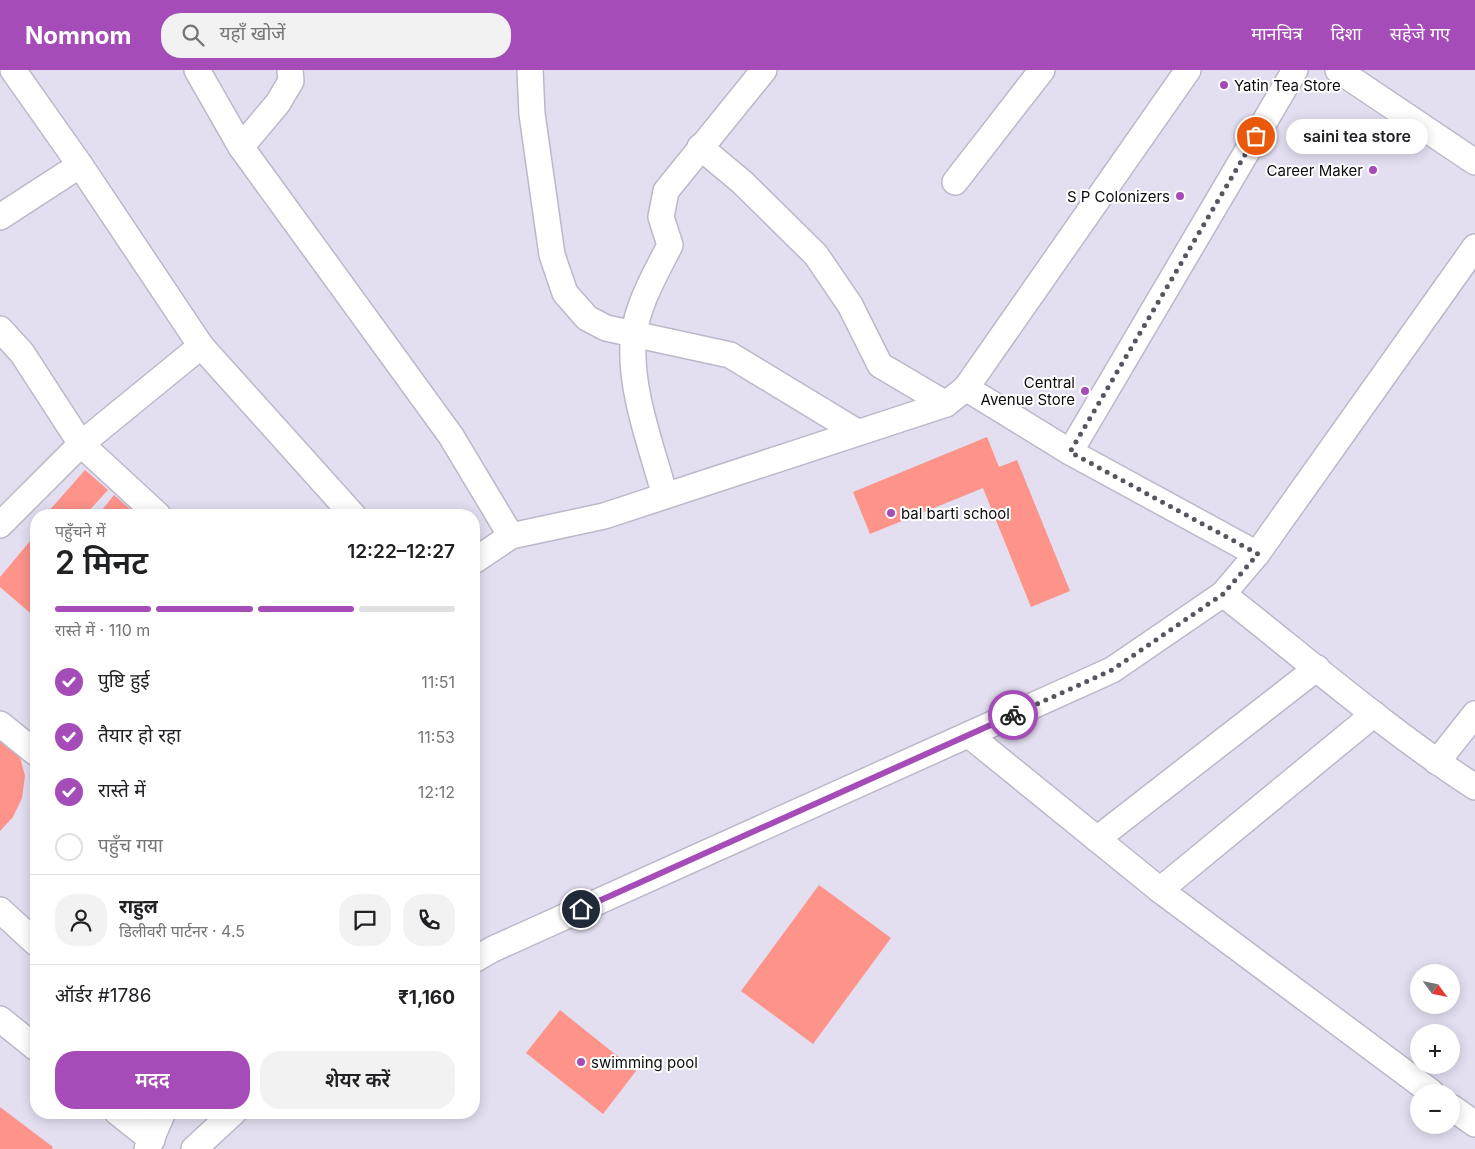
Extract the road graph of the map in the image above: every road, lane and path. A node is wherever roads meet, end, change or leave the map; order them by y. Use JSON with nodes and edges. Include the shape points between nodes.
{"nodes":[{"id":1,"x":13,"y":70,"type":"edge"},
{"id":2,"x":198,"y":70,"type":"edge"},
{"id":3,"x":290,"y":70,"type":"edge"},
{"id":4,"x":530,"y":70,"type":"edge"},
{"id":5,"x":764,"y":70,"type":"edge"},
{"id":6,"x":1042,"y":70,"type":"edge"},
{"id":7,"x":1188,"y":70,"type":"edge"},
{"id":8,"x":1295,"y":70,"type":"edge"},
{"id":9,"x":1338,"y":70,"type":"edge"},
{"id":10,"x":700,"y":146,"type":"junction"},
{"id":11,"x":241,"y":147,"type":"junction"},
{"id":12,"x":1475,"y":162,"type":"edge"},
{"id":13,"x":80,"y":165,"type":"junction"},
{"id":14,"x":955,"y":182,"type":"dead end"},
{"id":15,"x":0,"y":217,"type":"edge"},
{"id":16,"x":1475,"y":248,"type":"edge"},
{"id":17,"x":0,"y":329,"type":"edge"},
{"id":18,"x":634,"y":334,"type":"junction"},
{"id":19,"x":201,"y":346,"type":"junction"},
{"id":20,"x":966,"y":388,"type":"junction"},
{"id":21,"x":946,"y":404,"type":"junction"},
{"id":22,"x":857,"y":432,"type":"junction"},
{"id":23,"x":81,"y":444,"type":"junction"},
{"id":24,"x":1070,"y":452,"type":"junction"},
{"id":25,"x":665,"y":496,"type":"junction"},
{"id":26,"x":151,"y":509,"type":"edge"},
{"id":27,"x":348,"y":509,"type":"edge"},
{"id":28,"x":0,"y":524,"type":"edge"},
{"id":29,"x":511,"y":536,"type":"junction"},
{"id":30,"x":1258,"y":554,"type":"junction"},
{"id":31,"x":480,"y":557,"type":"edge"},
{"id":32,"x":1223,"y":594,"type":"junction"},
{"id":33,"x":1317,"y":668,"type":"junction"},
{"id":34,"x":1374,"y":714,"type":"junction"},
{"id":35,"x":1475,"y":714,"type":"edge"},
{"id":36,"x":0,"y":724,"type":"edge"},
{"id":37,"x":969,"y":735,"type":"junction"},
{"id":38,"x":30,"y":749,"type":"edge"},
{"id":39,"x":1438,"y":762,"type":"junction"},
{"id":40,"x":1475,"y":787,"type":"edge"},
{"id":41,"x":1097,"y":839,"type":"junction"},
{"id":42,"x":1160,"y":890,"type":"junction"},
{"id":43,"x":0,"y":910,"type":"edge"},
{"id":44,"x":30,"y":938,"type":"edge"},
{"id":45,"x":480,"y":957,"type":"edge"},
{"id":46,"x":0,"y":1019,"type":"edge"},
{"id":47,"x":30,"y":1043,"type":"edge"},
{"id":48,"x":1421,"y":1084,"type":"edge"},
{"id":49,"x":124,"y":1119,"type":"edge"},
{"id":50,"x":160,"y":1119,"type":"edge"},
{"id":51,"x":226,"y":1119,"type":"edge"},
{"id":52,"x":149,"y":1144,"type":"edge"},
{"id":53,"x":194,"y":1149,"type":"edge"}],
"edges":[{"from":1,"to":13,"type":"street"},
{"from":2,"to":11,"type":"street"},
{"from":3,"to":11,"type":"street","via":[[291,81],[278,103]]},
{"from":4,"to":18,"type":"street","via":[[532,114],[552,256],[565,293],[587,318],[606,328]]},
{"from":5,"to":10,"type":"street"},
{"from":6,"to":14,"type":"street"},
{"from":7,"to":20,"type":"street"},
{"from":8,"to":24,"type":"street"},
{"from":9,"to":12,"type":"street"},
{"from":10,"to":18,"type":"street","via":[[666,191],[661,217],[670,245],[642,304]]},
{"from":10,"to":21,"type":"street","via":[[816,254],[850,305],[880,365]]},
{"from":11,"to":29,"type":"street","via":[[451,436]]},
{"from":13,"to":15,"type":"street"},
{"from":13,"to":19,"type":"street"},
{"from":16,"to":30,"type":"street"},
{"from":17,"to":23,"type":"street","via":[[22,353]]},
{"from":18,"to":22,"type":"street","via":[[730,355]]},
{"from":18,"to":25,"type":"street","via":[[633,364]]},
{"from":19,"to":23,"type":"street"},
{"from":19,"to":27,"type":"street"},
{"from":20,"to":21,"type":"street"},
{"from":20,"to":24,"type":"street"},
{"from":21,"to":22,"type":"street"},
{"from":22,"to":25,"type":"street"},
{"from":23,"to":26,"type":"street"},
{"from":23,"to":28,"type":"street"},
{"from":24,"to":30,"type":"street"},
{"from":25,"to":29,"type":"street","via":[[604,516]]},
{"from":29,"to":31,"type":"street"},
{"from":30,"to":32,"type":"street"},
{"from":32,"to":33,"type":"street"},
{"from":32,"to":37,"type":"street","via":[[1112,670]]},
{"from":33,"to":34,"type":"street"},
{"from":33,"to":41,"type":"street"},
{"from":34,"to":39,"type":"street"},
{"from":34,"to":42,"type":"street"},
{"from":35,"to":39,"type":"street"},
{"from":36,"to":38,"type":"street"},
{"from":37,"to":41,"type":"street"},
{"from":37,"to":45,"type":"street"},
{"from":39,"to":40,"type":"street"},
{"from":41,"to":42,"type":"street"},
{"from":42,"to":48,"type":"street"},
{"from":43,"to":44,"type":"street"},
{"from":46,"to":47,"type":"street"},
{"from":49,"to":52,"type":"street"},
{"from":50,"to":52,"type":"street"},
{"from":51,"to":53,"type":"street"}]}
